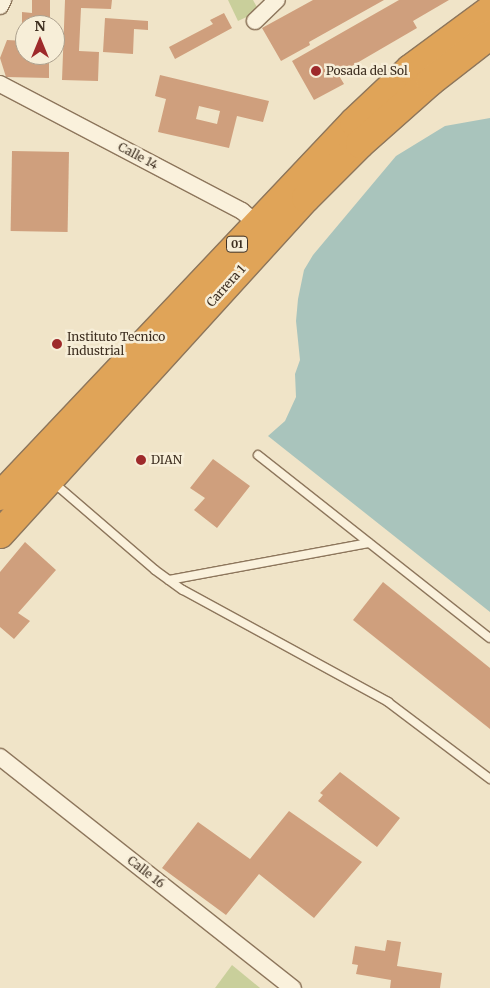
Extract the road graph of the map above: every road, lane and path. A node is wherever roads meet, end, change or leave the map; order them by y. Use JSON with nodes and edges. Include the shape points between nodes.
{"nodes":[{"id":1,"x":3,"y":0,"type":"edge"},
{"id":2,"x":276,"y":0,"type":"edge"},
{"id":3,"x":0,"y":6,"type":"edge"},
{"id":4,"x":490,"y":10,"type":"edge"},
{"id":5,"x":255,"y":21,"type":"dead end"},
{"id":6,"x":490,"y":35,"type":"edge"},
{"id":7,"x":0,"y":84,"type":"edge"},
{"id":8,"x":264,"y":230,"type":"junction"},
{"id":9,"x":258,"y":455,"type":"dead end"},
{"id":10,"x":40,"y":470,"type":"junction"},
{"id":11,"x":0,"y":496,"type":"edge"},
{"id":12,"x":0,"y":534,"type":"edge"},
{"id":13,"x":369,"y":543,"type":"junction"},
{"id":14,"x":169,"y":580,"type":"junction"},
{"id":15,"x":490,"y":638,"type":"edge"},
{"id":16,"x":0,"y":757,"type":"edge"},
{"id":17,"x":490,"y":779,"type":"edge"},
{"id":18,"x":293,"y":988,"type":"edge"}],
"edges":[{"from":1,"to":3,"type":"street"},
{"from":2,"to":5,"type":"street"},
{"from":4,"to":8,"type":"highway","name":"Carrera 1","number":"01","via":[[410,69]]},
{"from":6,"to":8,"type":"highway","name":"Carrera 1","number":"01","via":[[431,81]]},
{"from":7,"to":8,"type":"street","name":"Calle 14","via":[[242,211]]},
{"from":8,"to":10,"type":"highway","name":"Carrera 1","number":"01"},
{"from":9,"to":13,"type":"lane"},
{"from":10,"to":11,"type":"highway","name":"Carrera 1","number":"01"},
{"from":10,"to":12,"type":"highway","name":"Carrera 1","number":"01"},
{"from":10,"to":14,"type":"lane"},
{"from":13,"to":14,"type":"lane"},
{"from":13,"to":15,"type":"lane"},
{"from":14,"to":17,"type":"lane","via":[[388,702]]},
{"from":16,"to":18,"type":"street","name":"Calle 16"}]}
